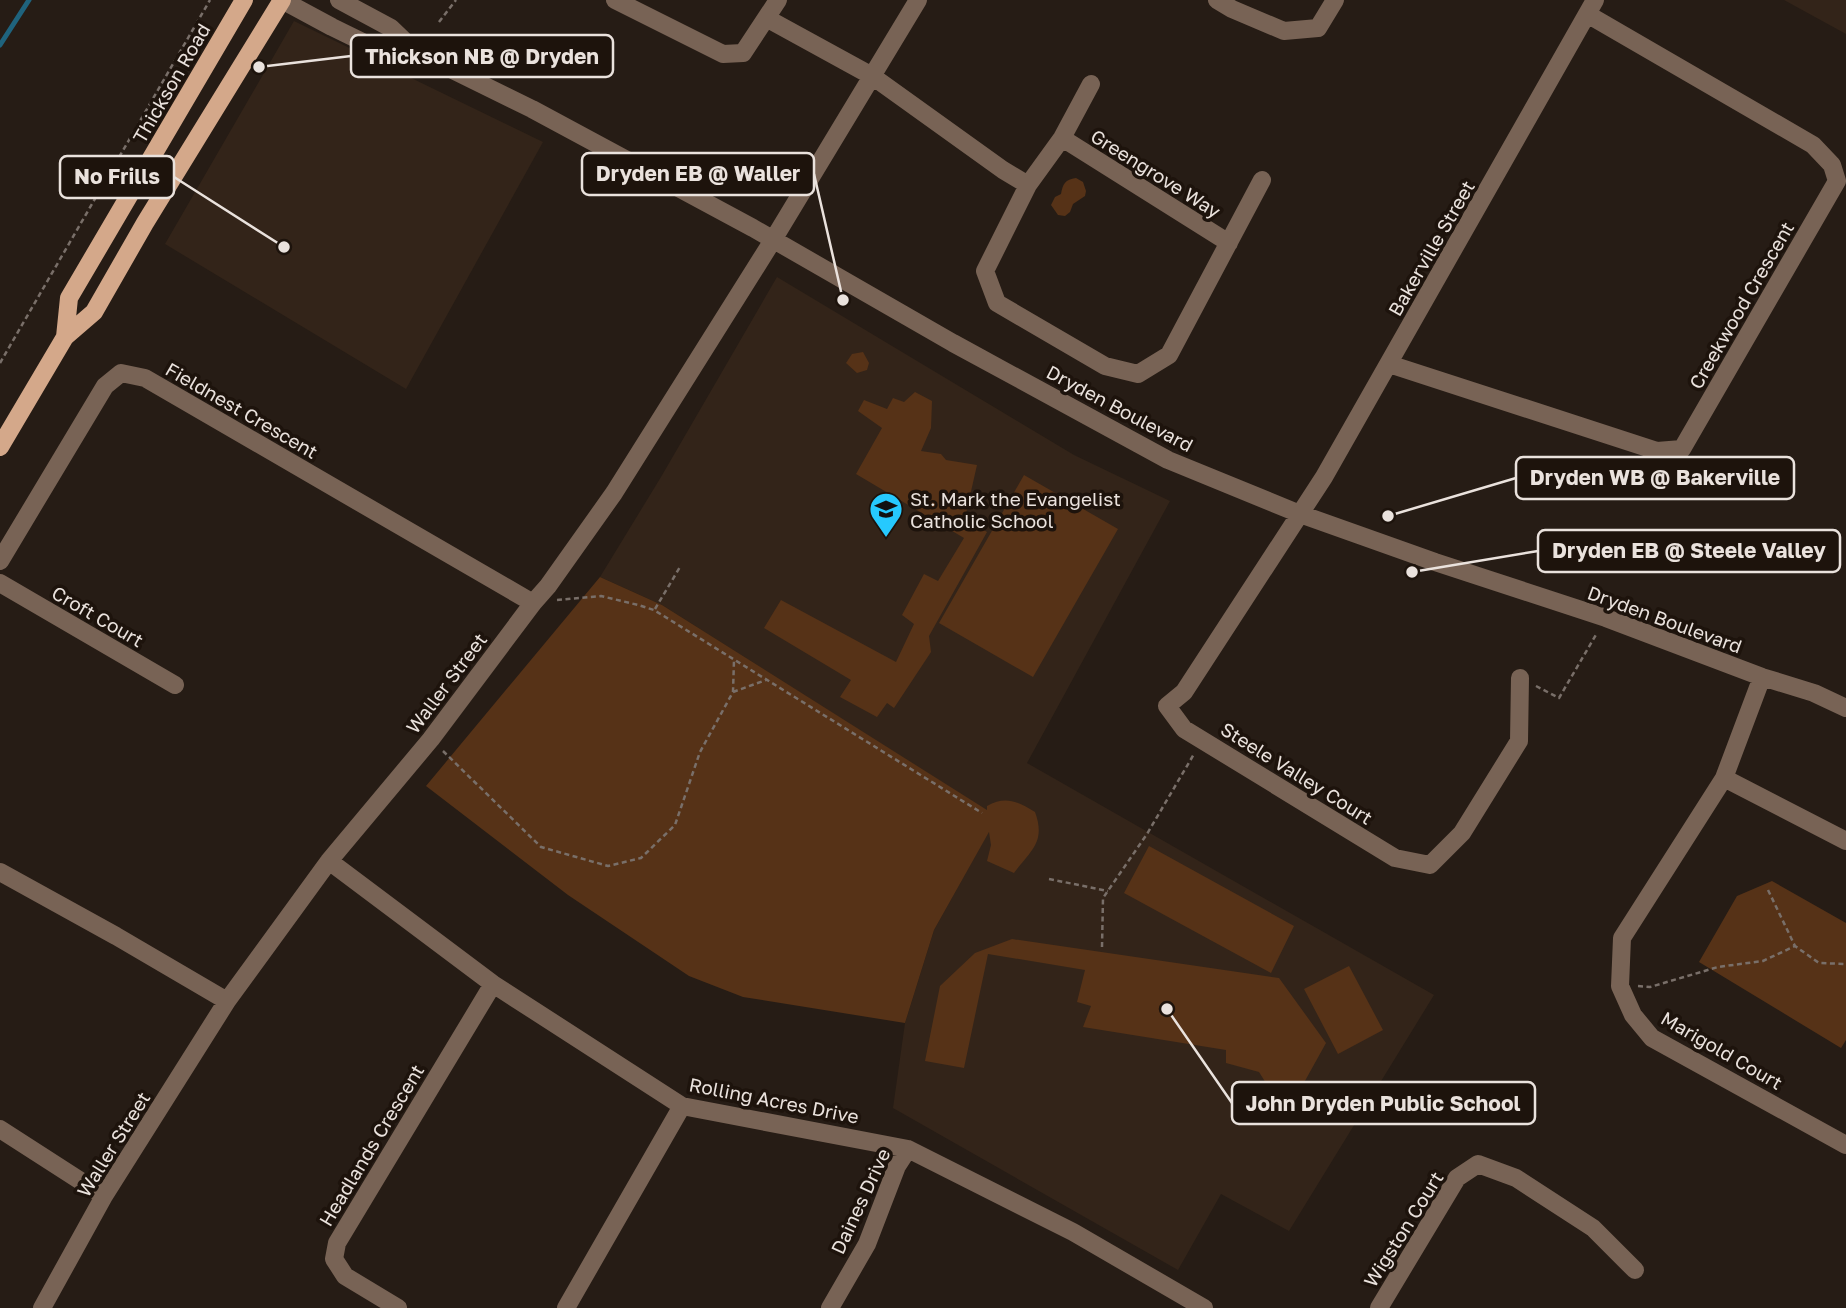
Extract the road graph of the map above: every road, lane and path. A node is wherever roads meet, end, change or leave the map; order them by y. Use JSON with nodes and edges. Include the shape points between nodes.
{"nodes":[{"id":1,"x":210,"y":0,"type":"edge"},
{"id":2,"x":244,"y":0,"type":"edge"},
{"id":3,"x":282,"y":0,"type":"edge"},
{"id":4,"x":339,"y":0,"type":"edge"},
{"id":5,"x":456,"y":0,"type":"edge"},
{"id":6,"x":615,"y":0,"type":"edge"},
{"id":7,"x":778,"y":0,"type":"edge"},
{"id":8,"x":918,"y":0,"type":"edge"},
{"id":9,"x":1217,"y":0,"type":"edge"},
{"id":10,"x":1335,"y":0,"type":"edge"},
{"id":11,"x":1591,"y":7,"type":"edge"},
{"id":12,"x":766,"y":18,"type":"junction"},
{"id":13,"x":439,"y":22,"type":"dead end"},
{"id":14,"x":416,"y":52,"type":"junction"},
{"id":15,"x":872,"y":76,"type":"junction"},
{"id":16,"x":1091,"y":84,"type":"dead end"},
{"id":17,"x":1062,"y":138,"type":"junction"},
{"id":18,"x":1262,"y":180,"type":"dead end"},
{"id":19,"x":1028,"y":186,"type":"junction"},
{"id":20,"x":773,"y":240,"type":"junction"},
{"id":21,"x":1228,"y":243,"type":"junction"},
{"id":22,"x":65,"y":337,"type":"junction"},
{"id":23,"x":0,"y":363,"type":"edge"},
{"id":24,"x":1389,"y":364,"type":"junction"},
{"id":25,"x":0,"y":447,"type":"edge"},
{"id":26,"x":1300,"y":514,"type":"junction"},
{"id":27,"x":0,"y":561,"type":"edge"},
{"id":28,"x":680,"y":567,"type":"dead end"},
{"id":29,"x":0,"y":583,"type":"edge"},
{"id":30,"x":533,"y":603,"type":"junction"},
{"id":31,"x":654,"y":610,"type":"junction"},
{"id":32,"x":1606,"y":618,"type":"junction"},
{"id":33,"x":734,"y":660,"type":"junction"},
{"id":34,"x":1762,"y":677,"type":"junction"},
{"id":35,"x":1520,"y":678,"type":"joint"},
{"id":36,"x":767,"y":679,"type":"junction"},
{"id":37,"x":174,"y":685,"type":"dead end"},
{"id":38,"x":733,"y":692,"type":"junction"},
{"id":39,"x":1846,"y":708,"type":"edge"},
{"id":40,"x":431,"y":739,"type":"junction"},
{"id":41,"x":1202,"y":739,"type":"junction"},
{"id":42,"x":1724,"y":778,"type":"junction"},
{"id":43,"x":982,"y":813,"type":"dead end"},
{"id":44,"x":1846,"y":841,"type":"edge"},
{"id":45,"x":329,"y":860,"type":"junction"},
{"id":46,"x":0,"y":872,"type":"edge"},
{"id":47,"x":1049,"y":879,"type":"dead end"},
{"id":48,"x":1768,"y":890,"type":"dead end"},
{"id":49,"x":1108,"y":891,"type":"junction"},
{"id":50,"x":1794,"y":946,"type":"junction"},
{"id":51,"x":1102,"y":947,"type":"dead end"},
{"id":52,"x":1846,"y":964,"type":"edge"},
{"id":53,"x":492,"y":984,"type":"junction"},
{"id":54,"x":1620,"y":986,"type":"junction"},
{"id":55,"x":227,"y":1001,"type":"junction"},
{"id":56,"x":682,"y":1106,"type":"junction"},
{"id":57,"x":0,"y":1129,"type":"edge"},
{"id":58,"x":1846,"y":1145,"type":"edge"},
{"id":59,"x":908,"y":1149,"type":"junction"},
{"id":60,"x":104,"y":1196,"type":"junction"},
{"id":61,"x":1635,"y":1270,"type":"dead end"},
{"id":62,"x":42,"y":1308,"type":"edge"},
{"id":63,"x":398,"y":1308,"type":"edge"},
{"id":64,"x":566,"y":1308,"type":"edge"},
{"id":65,"x":830,"y":1308,"type":"edge"},
{"id":66,"x":1204,"y":1308,"type":"edge"},
{"id":67,"x":1379,"y":1308,"type":"edge"}],
"edges":[{"from":1,"to":23,"type":"path"},
{"from":2,"to":22,"type":"main road","name":"Thickson Road","via":[[69,298]]},
{"from":3,"to":14,"type":"street","name":"Dryden Boulevard","via":[[379,50]]},
{"from":3,"to":22,"type":"main road","name":"Thickson Road","via":[[94,312]]},
{"from":4,"to":14,"type":"street","name":"Dryden Boulevard","via":[[391,28]]},
{"from":5,"to":13,"type":"path"},
{"from":6,"to":12,"type":"street","via":[[723,54],[743,53]]},
{"from":7,"to":12,"type":"street"},
{"from":8,"to":15,"type":"street","name":"Waller Street"},
{"from":9,"to":10,"type":"street","via":[[1284,31],[1318,29]]},
{"from":11,"to":24,"type":"street","name":"Bakerville Street"},
{"from":11,"to":24,"type":"street","name":"Creekwood Crescent","via":[[1812,145],[1832,165],[1837,181],[1682,449],[1657,451]]},
{"from":12,"to":15,"type":"street"},
{"from":14,"to":20,"type":"street","name":"Dryden Boulevard","via":[[532,109]]},
{"from":15,"to":19,"type":"street"},
{"from":15,"to":20,"type":"street","name":"Waller Street"},
{"from":16,"to":17,"type":"street","name":"Greengrove Way"},
{"from":17,"to":19,"type":"street","name":"Greengrove Way"},
{"from":17,"to":21,"type":"street","name":"Greengrove Way"},
{"from":18,"to":21,"type":"street","name":"Greengrove Way"},
{"from":19,"to":21,"type":"street","name":"Greengrove Way","via":[[985,271],[997,303],[1105,366],[1138,374],[1170,355]]},
{"from":20,"to":26,"type":"street","name":"Dryden Boulevard","via":[[1168,460]]},
{"from":20,"to":30,"type":"street","name":"Waller Street","via":[[614,493]]},
{"from":22,"to":25,"type":"main road","name":"Thickson Road"},
{"from":24,"to":26,"type":"street","name":"Bakerville Street"},
{"from":26,"to":32,"type":"street","name":"Dryden Boulevard"},
{"from":26,"to":41,"type":"street","name":"Steele Valley Court","via":[[1184,692],[1167,706],[1184,729]]},
{"from":27,"to":30,"type":"street","name":"Fieldnest Crescent","via":[[106,386],[121,373],[145,378]]},
{"from":28,"to":31,"type":"path"},
{"from":29,"to":37,"type":"street","name":"Croft Court"},
{"from":30,"to":31,"type":"path","via":[[601,596]]},
{"from":30,"to":40,"type":"street","name":"Waller Street"},
{"from":31,"to":33,"type":"path"},
{"from":32,"to":34,"type":"street","name":"Dryden Boulevard"},
{"from":32,"to":35,"type":"path","via":[[1559,698]]},
{"from":33,"to":36,"type":"path"},
{"from":33,"to":38,"type":"path"},
{"from":34,"to":39,"type":"street","name":"Dryden Boulevard"},
{"from":34,"to":42,"type":"street","name":"Marigold Court"},
{"from":35,"to":41,"type":"street","name":"Steele Valley Court","via":[[1519,741],[1462,833],[1430,865],[1395,858]]},
{"from":36,"to":38,"type":"path"},
{"from":36,"to":43,"type":"path"},
{"from":38,"to":40,"type":"path","via":[[700,752],[675,825],[641,858],[608,866],[541,847]]},
{"from":40,"to":45,"type":"street","name":"Waller Street"},
{"from":41,"to":49,"type":"path","via":[[1147,835]]},
{"from":42,"to":44,"type":"street"},
{"from":42,"to":54,"type":"street","name":"Marigold Court","via":[[1622,938]]},
{"from":45,"to":53,"type":"street","name":"Rolling Acres Drive"},
{"from":45,"to":55,"type":"street","name":"Waller Street"},
{"from":46,"to":55,"type":"street"},
{"from":47,"to":49,"type":"path"},
{"from":48,"to":50,"type":"path"},
{"from":49,"to":51,"type":"path","via":[[1103,898]]},
{"from":50,"to":52,"type":"path","via":[[1819,962]]},
{"from":50,"to":54,"type":"path","via":[[1763,961],[1718,967],[1650,987]]},
{"from":53,"to":56,"type":"street","name":"Rolling Acres Drive"},
{"from":53,"to":63,"type":"street","name":"Headlands Crescent","via":[[337,1243],[334,1259],[345,1276]]},
{"from":54,"to":58,"type":"street","name":"Marigold Court","via":[[1633,1015],[1652,1038]]},
{"from":55,"to":60,"type":"street","name":"Waller Street"},
{"from":56,"to":59,"type":"street","name":"Rolling Acres Drive"},
{"from":56,"to":64,"type":"street"},
{"from":57,"to":60,"type":"street"},
{"from":59,"to":65,"type":"street","name":"Daines Drive","via":[[867,1244]]},
{"from":59,"to":66,"type":"street","name":"Rolling Acres Drive","via":[[1073,1232]]},
{"from":60,"to":62,"type":"street","name":"Waller Street"},
{"from":61,"to":67,"type":"street","name":"Wigston Court","via":[[1593,1228],[1516,1178],[1478,1164],[1457,1178]]}]}
